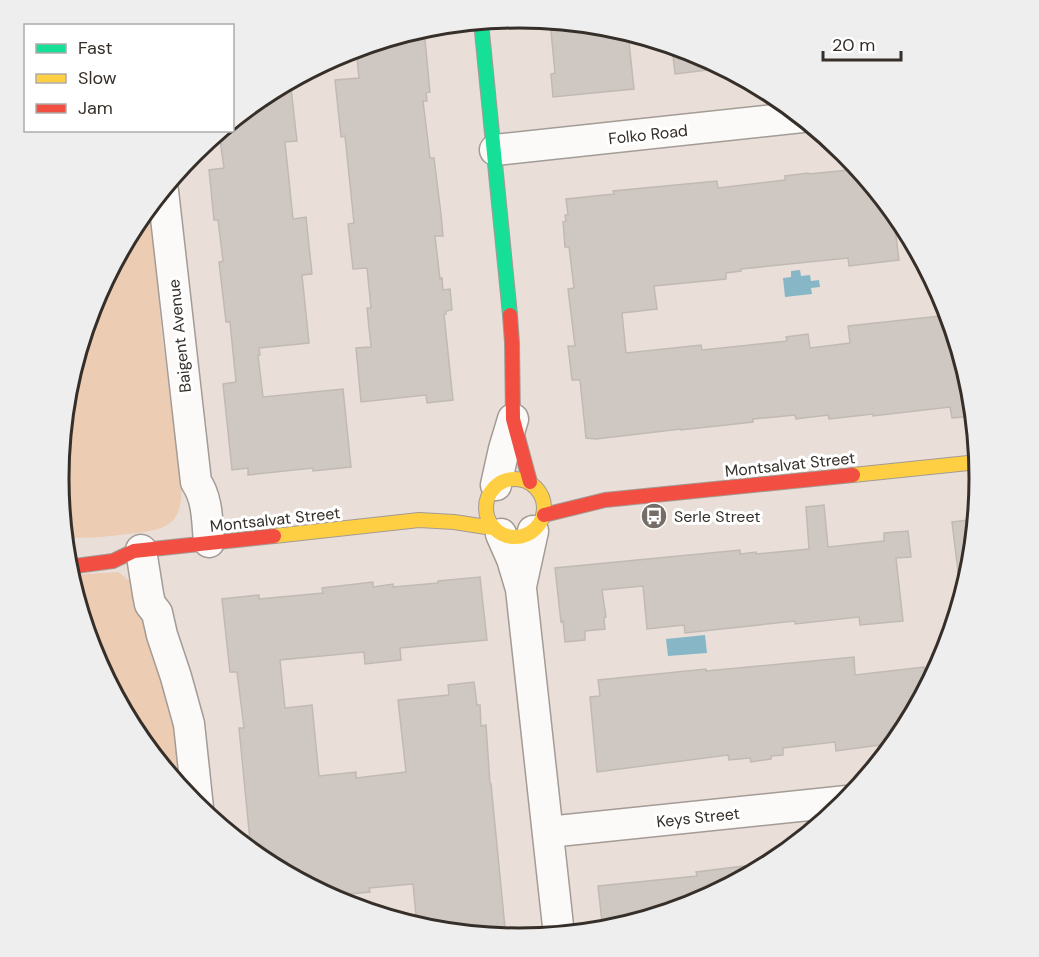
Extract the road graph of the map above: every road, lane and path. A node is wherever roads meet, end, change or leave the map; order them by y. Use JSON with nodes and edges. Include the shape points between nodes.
{"nodes":[{"id":1,"x":482,"y":30,"type":"edge"},
{"id":2,"x":789,"y":118,"type":"edge"},
{"id":3,"x":495,"y":150,"type":"junction"},
{"id":4,"x":164,"y":202,"type":"edge"},
{"id":5,"x":513,"y":419,"type":"junction"},
{"id":6,"x":969,"y":463,"type":"edge"},
{"id":7,"x":493,"y":488,"type":"junction"},
{"id":8,"x":540,"y":488,"type":"junction"},
{"id":9,"x":574,"y":495,"type":"dead end"},
{"id":10,"x":470,"y":499,"type":"dead end"},
{"id":11,"x":605,"y":500,"type":"junction"},
{"id":12,"x":452,"y":506,"type":"dead end"},
{"id":13,"x":419,"y":520,"type":"junction"},
{"id":14,"x":538,"y":523,"type":"junction"},
{"id":15,"x":497,"y":531,"type":"junction"},
{"id":16,"x":201,"y":543,"type":"junction"},
{"id":17,"x":111,"y":545,"type":"dead end"},
{"id":18,"x":143,"y":550,"type":"junction"},
{"id":19,"x":78,"y":566,"type":"edge"},
{"id":20,"x":521,"y":589,"type":"junction"},
{"id":21,"x":196,"y":792,"type":"edge"},
{"id":22,"x":832,"y":803,"type":"edge"},
{"id":23,"x":548,"y":832,"type":"junction"},
{"id":24,"x":558,"y":927,"type":"edge"}],
"edges":[{"from":1,"to":3,"type":"street"},
{"from":2,"to":3,"type":"street","name":"Folko Road"},
{"from":3,"to":5,"type":"street","via":[[512,344]]},
{"from":4,"to":16,"type":"street","name":"Baigent Avenue","via":[[196,482],[189,504]]},
{"from":5,"to":7,"type":"street"},
{"from":5,"to":8,"type":"street"},
{"from":6,"to":11,"type":"street","name":"Montsalvat Street"},
{"from":7,"to":8,"type":"street","via":[[513,478]]},
{"from":7,"to":10,"type":"street"},
{"from":7,"to":15,"type":"street","via":[[487,497],[486,514]]},
{"from":8,"to":14,"type":"street","via":[[545,506]]},
{"from":9,"to":11,"type":"street","name":"Montsalvat Street"},
{"from":11,"to":14,"type":"street","name":"Montsalvat Street"},
{"from":12,"to":13,"type":"street","name":"Montsalvat Street"},
{"from":13,"to":15,"type":"street","name":"Montsalvat Street"},
{"from":13,"to":16,"type":"street","name":"Montsalvat Street"},
{"from":14,"to":15,"type":"street","via":[[523,536],[512,537]]},
{"from":14,"to":20,"type":"street"},
{"from":15,"to":20,"type":"street","via":[[512,559]]},
{"from":16,"to":18,"type":"street","name":"Montsalvat Street"},
{"from":17,"to":18,"type":"street","name":"Montsalvat Street"},
{"from":18,"to":19,"type":"street","name":"Montsalvat Street","via":[[113,561]]},
{"from":18,"to":21,"type":"street","via":[[150,604],[157,613],[189,724]]},
{"from":20,"to":23,"type":"street"},
{"from":22,"to":23,"type":"street","name":"Keys Street"},
{"from":23,"to":24,"type":"street"}]}
